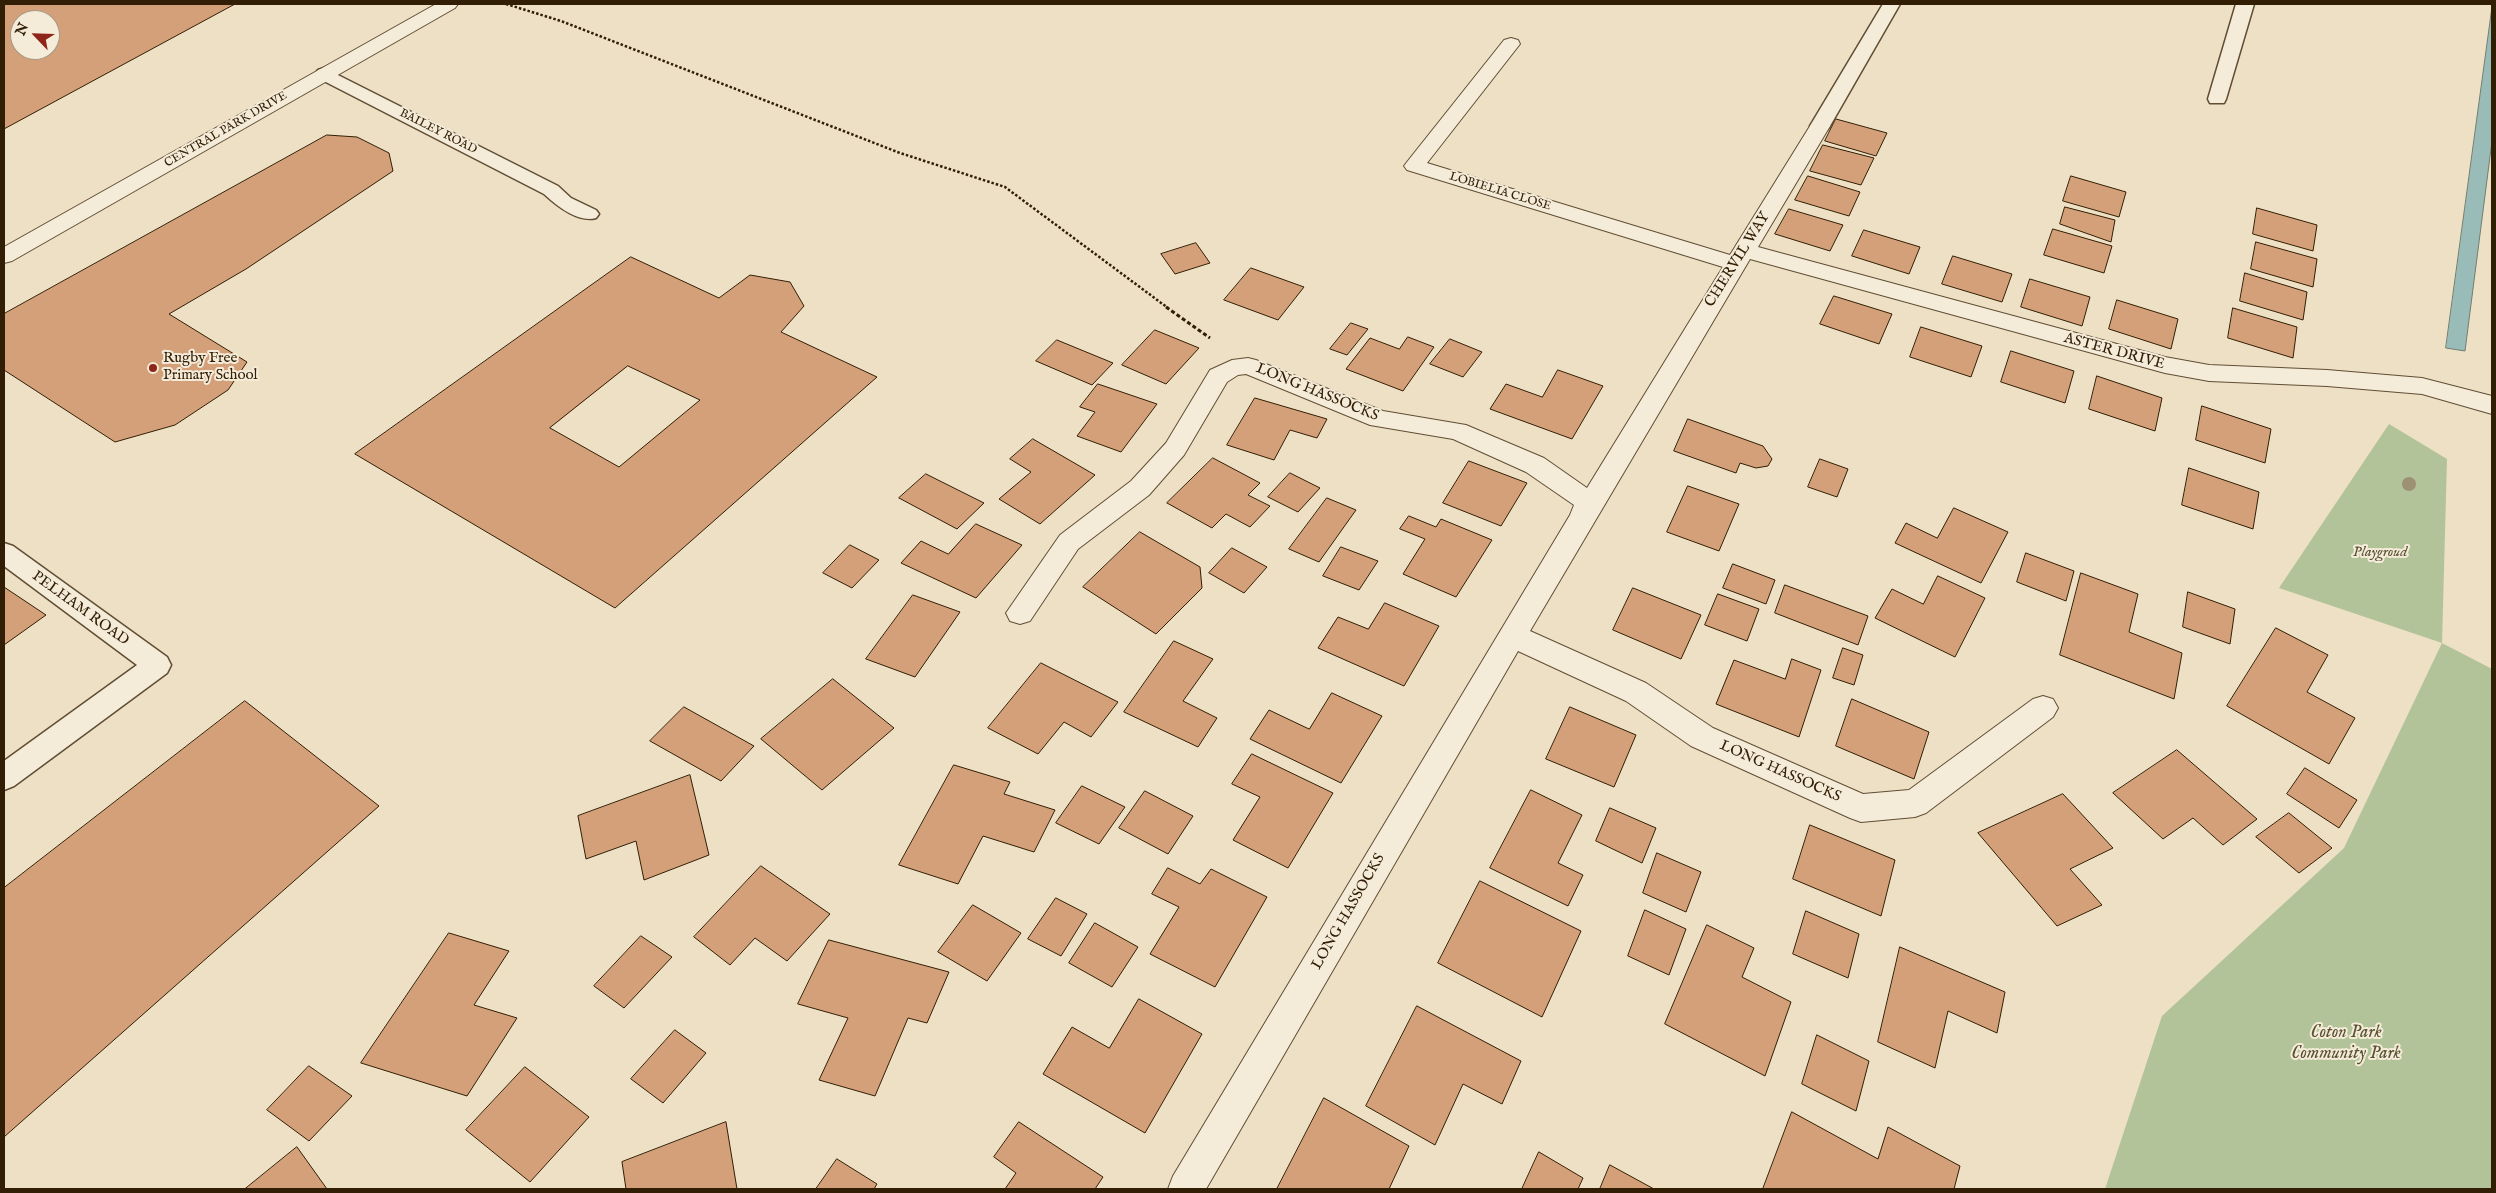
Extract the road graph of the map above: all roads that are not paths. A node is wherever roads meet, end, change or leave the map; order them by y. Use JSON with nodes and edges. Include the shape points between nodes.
{"nodes":[{"id":1,"x":449,"y":4,"type":"edge"},
{"id":2,"x":1891,"y":4,"type":"edge"},
{"id":3,"x":2245,"y":4,"type":"edge"},
{"id":4,"x":1511,"y":44,"type":"dead end"},
{"id":5,"x":324,"y":74,"type":"junction"},
{"id":6,"x":2217,"y":99,"type":"dead end"},
{"id":7,"x":1820,"y":126,"type":"joint"},
{"id":8,"x":588,"y":214,"type":"dead end"},
{"id":9,"x":4,"y":256,"type":"edge"},
{"id":10,"x":1740,"y":257,"type":"junction"},
{"id":11,"x":2492,"y":405,"type":"edge"},
{"id":12,"x":1583,"y":516,"type":"junction"},
{"id":13,"x":4,"y":552,"type":"edge"},
{"id":14,"x":1020,"y":613,"type":"dead end"},
{"id":15,"x":1511,"y":635,"type":"junction"},
{"id":16,"x":2043,"y":708,"type":"dead end"},
{"id":17,"x":4,"y":777,"type":"edge"},
{"id":18,"x":1186,"y":1189,"type":"edge"}],
"edges":[{"from":1,"to":5,"type":"street","name":"CENTRAL PARK DRIVE"},
{"from":2,"to":7,"type":"lane","name":"CHERVIL WAY"},
{"from":3,"to":6,"type":"lane"},
{"from":4,"to":10,"type":"street","name":"LOBIELIA CLOSE","via":[[1414,166]]},
{"from":5,"to":8,"type":"lane","name":"BAILEY ROAD","via":[[552,190],[564,202]]},
{"from":5,"to":9,"type":"street","name":"CENTRAL PARK DRIVE"},
{"from":7,"to":10,"type":"street","name":"CHERVIL WAY"},
{"from":10,"to":11,"type":"street","name":"ASTER DRIVE","via":[[2165,365],[2210,373],[2422,386]]},
{"from":10,"to":12,"type":"street","name":"CHERVIL WAY"},
{"from":12,"to":14,"type":"street","name":"LONG HASSOCKS","via":[[1588,502],[1535,465],[1457,431],[1380,420],[1248,366],[1232,368],[1218,376],[1175,449],[1140,488],[1069,542]]},
{"from":12,"to":15,"type":"street","name":"LONG HASSOCKS"},
{"from":13,"to":17,"type":"lane","name":"PELHAM ROAD","via":[[157,666]]},
{"from":15,"to":16,"type":"street","name":"LONG HASSOCKS","via":[[1636,692],[1702,737],[1861,808],[1915,803]]},
{"from":15,"to":18,"type":"street","name":"LONG HASSOCKS"}]}
